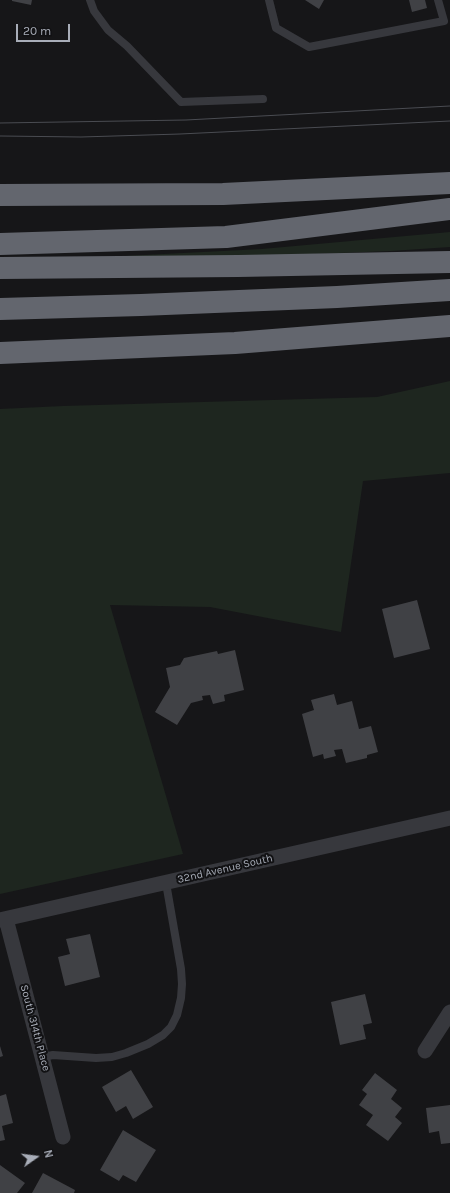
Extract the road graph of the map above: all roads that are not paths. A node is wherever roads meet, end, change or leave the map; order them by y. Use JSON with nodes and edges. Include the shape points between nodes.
{"nodes":[{"id":1,"x":90,"y":0,"type":"edge"},
{"id":2,"x":270,"y":0,"type":"edge"},
{"id":3,"x":438,"y":0,"type":"edge"},
{"id":4,"x":263,"y":99,"type":"dead end"},
{"id":5,"x":450,"y":183,"type":"edge"},
{"id":6,"x":0,"y":195,"type":"edge"},
{"id":7,"x":450,"y":209,"type":"edge"},
{"id":8,"x":0,"y":244,"type":"edge"},
{"id":9,"x":450,"y":262,"type":"edge"},
{"id":10,"x":0,"y":268,"type":"edge"},
{"id":11,"x":450,"y":290,"type":"edge"},
{"id":12,"x":0,"y":309,"type":"edge"},
{"id":13,"x":450,"y":326,"type":"edge"},
{"id":14,"x":0,"y":353,"type":"edge"},
{"id":15,"x":450,"y":818,"type":"edge"},
{"id":16,"x":166,"y":883,"type":"junction"},
{"id":17,"x":3,"y":920,"type":"edge"},
{"id":18,"x":450,"y":1012,"type":"edge"},
{"id":19,"x":425,"y":1051,"type":"dead end"},
{"id":20,"x":42,"y":1057,"type":"junction"},
{"id":21,"x":63,"y":1137,"type":"dead end"}],
"edges":[{"from":1,"to":4,"type":"lane","via":[[94,11],[108,30],[127,46],[180,102]]},
{"from":2,"to":3,"type":"lane","via":[[276,28],[309,47],[444,21]]},
{"from":5,"to":6,"type":"highway","via":[[223,194]]},
{"from":7,"to":8,"type":"highway","via":[[226,237]]},
{"from":9,"to":10,"type":"highway"},
{"from":11,"to":12,"type":"highway"},
{"from":13,"to":14,"type":"highway","via":[[235,342]]},
{"from":15,"to":16,"type":"street","name":"32nd Avenue South"},
{"from":16,"to":17,"type":"street","name":"32nd Avenue South"},
{"from":16,"to":20,"type":"lane","via":[[182,984],[177,1015],[171,1026],[163,1035],[148,1044],[112,1057]]},
{"from":17,"to":20,"type":"street","name":"South 314th Place"},
{"from":18,"to":19,"type":"street"},
{"from":20,"to":21,"type":"street","name":"South 314th Place"}]}
